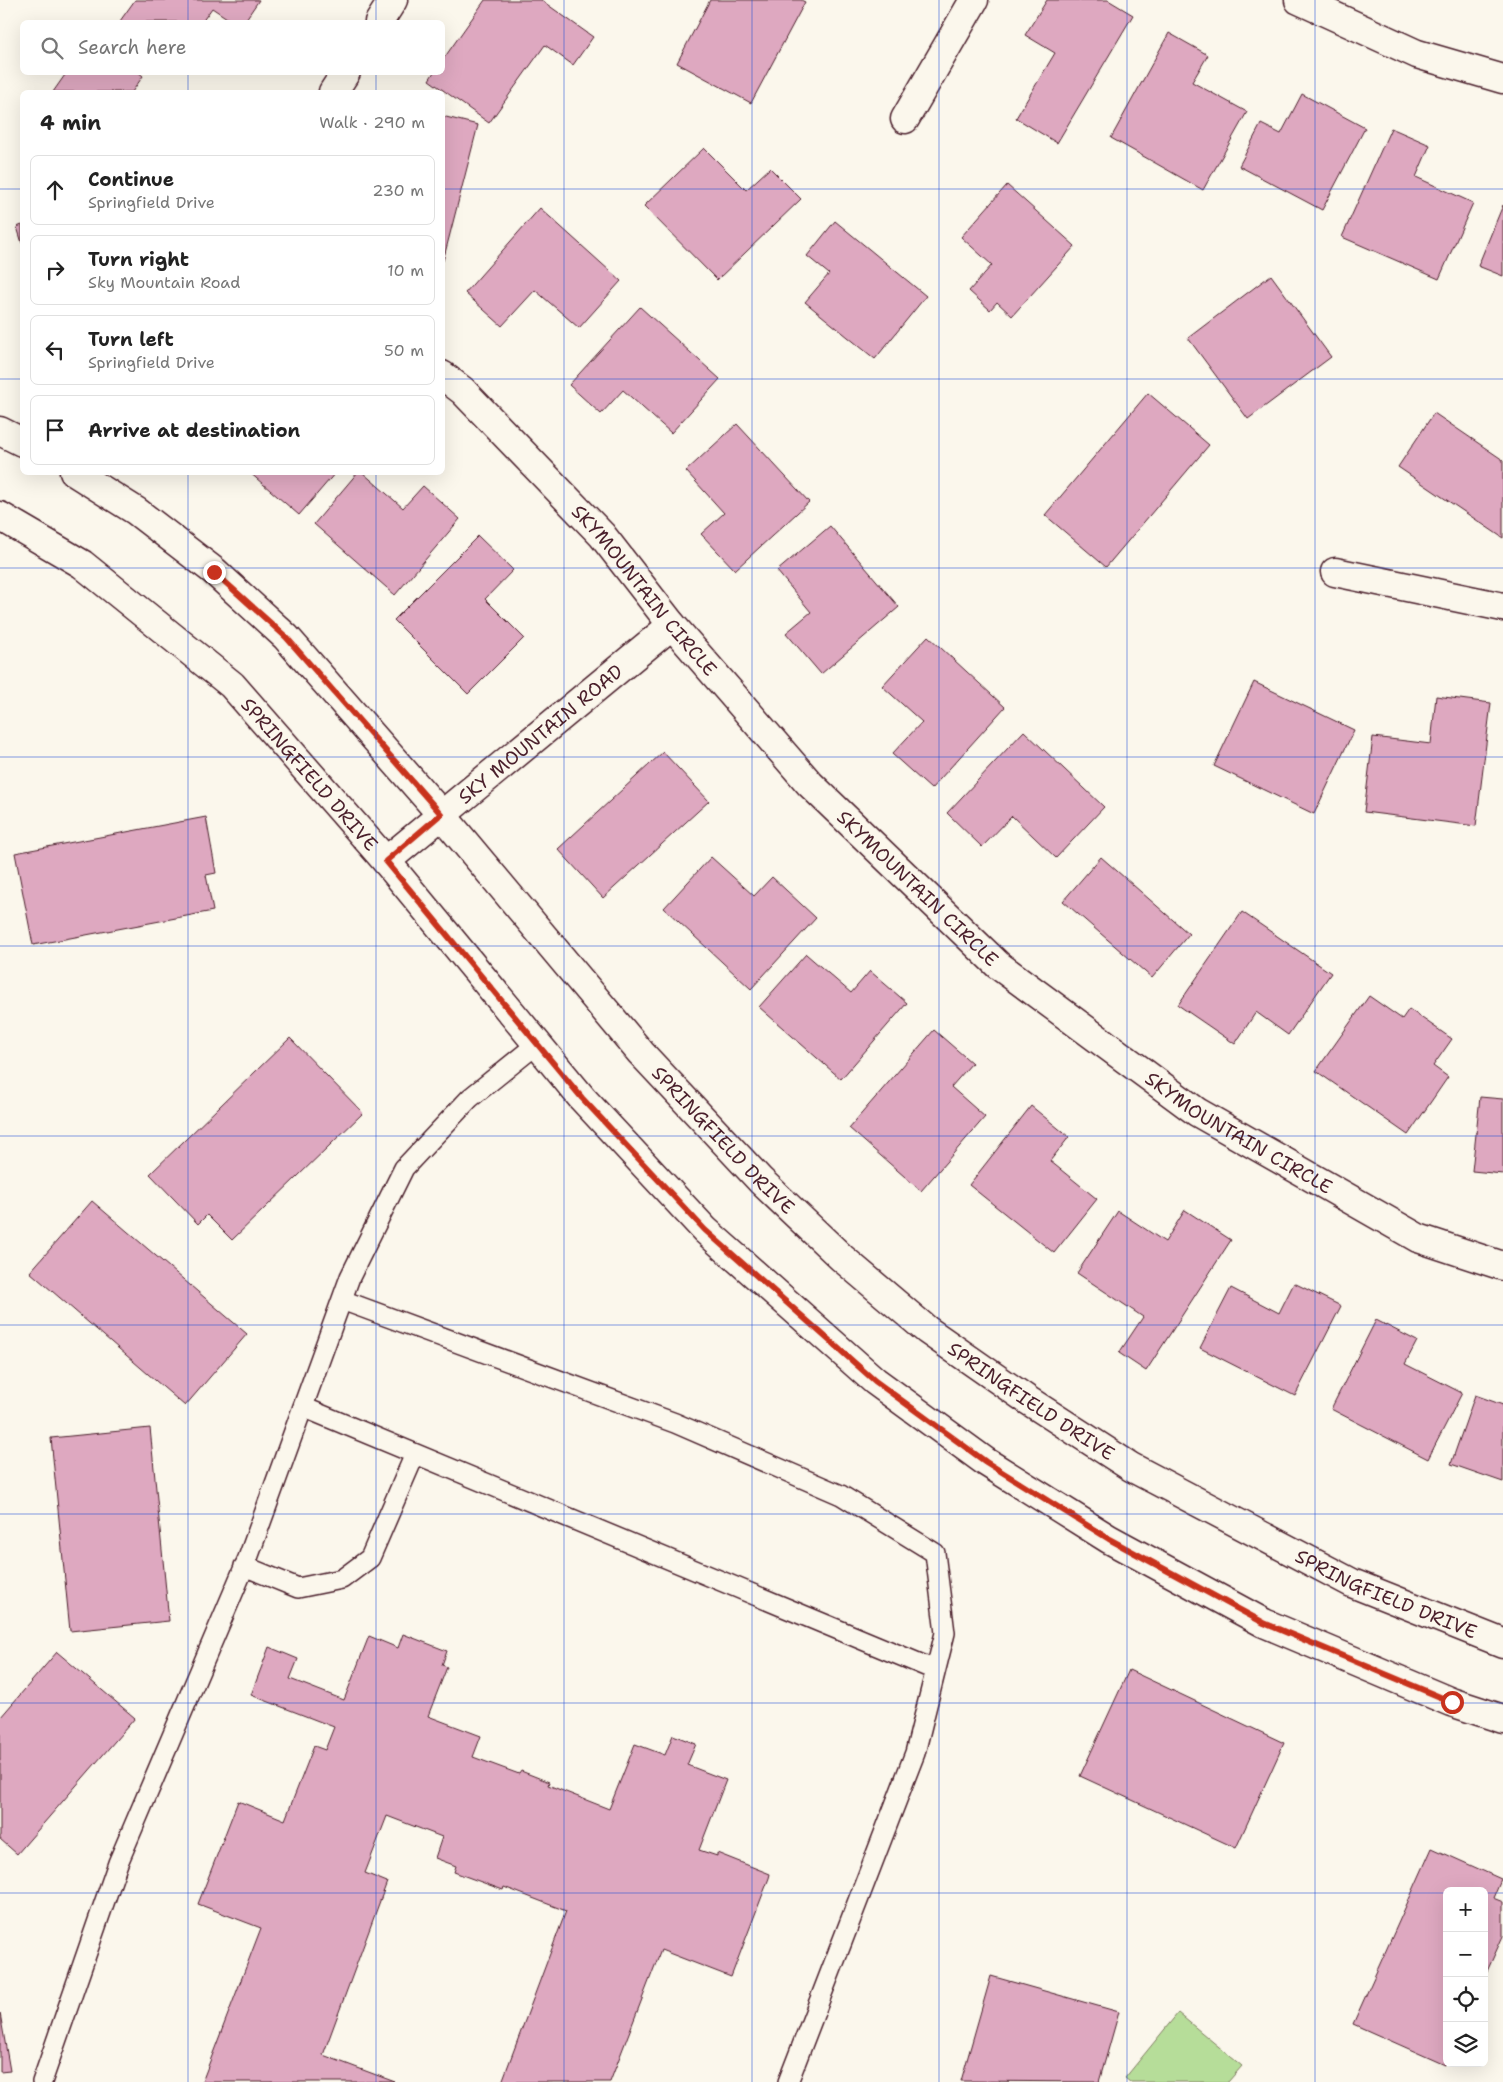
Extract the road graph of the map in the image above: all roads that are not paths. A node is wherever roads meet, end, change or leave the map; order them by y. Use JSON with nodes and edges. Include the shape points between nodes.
{"nodes":[{"id":1,"x":393,"y":0,"type":"edge"},
{"id":2,"x":974,"y":0,"type":"edge"},
{"id":3,"x":1299,"y":0,"type":"edge"},
{"id":4,"x":380,"y":20,"type":"edge"},
{"id":5,"x":344,"y":75,"type":"edge"},
{"id":6,"x":1503,"y":80,"type":"edge"},
{"id":7,"x":333,"y":90,"type":"edge"},
{"id":8,"x":905,"y":119,"type":"dead end"},
{"id":9,"x":445,"y":377,"type":"edge"},
{"id":10,"x":0,"y":431,"type":"edge"},
{"id":11,"x":20,"y":441,"type":"edge"},
{"id":12,"x":79,"y":475,"type":"edge"},
{"id":13,"x":0,"y":516,"type":"edge"},
{"id":14,"x":1335,"y":572,"type":"dead end"},
{"id":15,"x":1503,"y":606,"type":"edge"},
{"id":16,"x":672,"y":625,"type":"junction"},
{"id":17,"x":441,"y":814,"type":"junction"},
{"id":18,"x":386,"y":861,"type":"junction"},
{"id":19,"x":537,"y":1044,"type":"junction"},
{"id":20,"x":1503,"y":1266,"type":"edge"},
{"id":21,"x":342,"y":1300,"type":"junction"},
{"id":22,"x":303,"y":1407,"type":"junction"},
{"id":23,"x":415,"y":1454,"type":"junction"},
{"id":24,"x":244,"y":1566,"type":"junction"},
{"id":25,"x":1503,"y":1644,"type":"edge"},
{"id":26,"x":935,"y":1670,"type":"junction"},
{"id":27,"x":1503,"y":1718,"type":"edge"},
{"id":28,"x":42,"y":2082,"type":"edge"},
{"id":29,"x":788,"y":2082,"type":"edge"}],
"edges":[{"from":1,"to":4,"type":"street"},
{"from":2,"to":8,"type":"street"},
{"from":3,"to":6,"type":"street","via":[[1418,54]]},
{"from":5,"to":7,"type":"street"},
{"from":9,"to":16,"type":"street","name":"SKYMOUNTAIN CIRCLE","via":[[602,535]]},
{"from":10,"to":11,"type":"street"},
{"from":12,"to":17,"type":"street","name":"SPRINGFIELD DRIVE","via":[[144,517],[214,572],[286,637]]},
{"from":13,"to":18,"type":"street","name":"SPRINGFIELD DRIVE","via":[[82,564],[232,685]]},
{"from":14,"to":15,"type":"street"},
{"from":16,"to":17,"type":"street","name":"SKY MOUNTAIN ROAD"},
{"from":16,"to":20,"type":"street","name":"SKYMOUNTAIN CIRCLE","via":[[810,784],[998,965],[1198,1112],[1418,1238]]},
{"from":17,"to":18,"type":"street","name":"SKY MOUNTAIN ROAD"},
{"from":17,"to":25,"type":"street","name":"SPRINGFIELD DRIVE","via":[[641,1053],[760,1181],[842,1258],[927,1330],[1130,1467],[1352,1583]]},
{"from":18,"to":19,"type":"street","name":"SPRINGFIELD DRIVE"},
{"from":19,"to":21,"type":"lane","via":[[470,1098],[404,1168],[350,1277]]},
{"from":19,"to":27,"type":"street","name":"SPRINGFIELD DRIVE","via":[[582,1098],[705,1230],[875,1381],[986,1462],[1109,1539],[1264,1623],[1452,1702]]},
{"from":21,"to":22,"type":"lane"},
{"from":21,"to":26,"type":"lane","via":[[675,1423],[841,1495],[935,1553],[945,1633]]},
{"from":22,"to":23,"type":"lane"},
{"from":22,"to":24,"type":"lane"},
{"from":23,"to":24,"type":"lane","via":[[370,1558],[342,1579],[298,1588]]},
{"from":23,"to":26,"type":"lane"},
{"from":24,"to":28,"type":"lane","via":[[118,1864]]},
{"from":26,"to":29,"type":"lane","via":[[915,1753]]}]}
